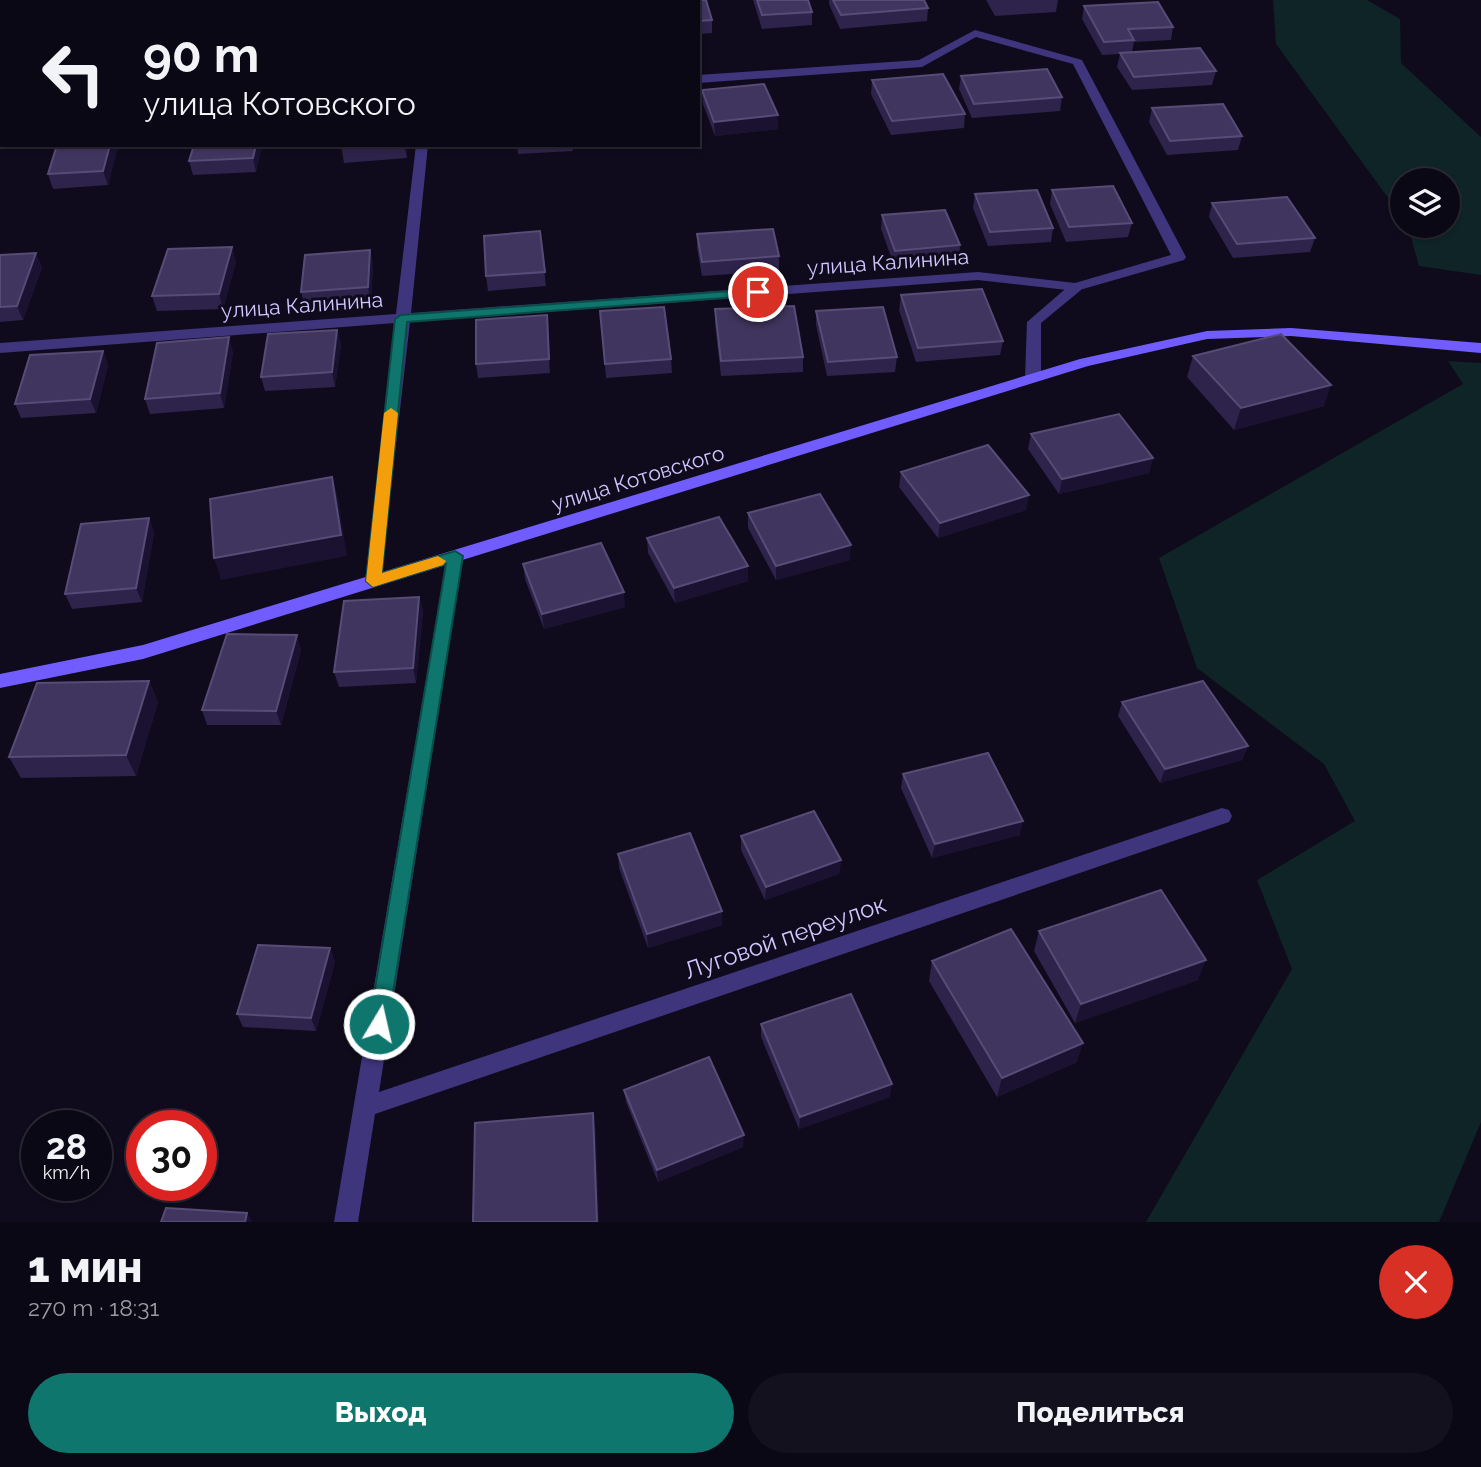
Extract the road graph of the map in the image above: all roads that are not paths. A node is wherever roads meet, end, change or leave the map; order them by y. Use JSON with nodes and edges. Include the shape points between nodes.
{"nodes":[{"id":1,"x":700,"y":79,"type":"edge"},
{"id":2,"x":422,"y":147,"type":"edge"},
{"id":3,"x":1076,"y":287,"type":"junction"},
{"id":4,"x":401,"y":319,"type":"junction"},
{"id":5,"x":0,"y":348,"type":"edge"},
{"id":6,"x":1481,"y":348,"type":"edge"},
{"id":7,"x":1033,"y":378,"type":"junction"},
{"id":8,"x":455,"y":556,"type":"junction"},
{"id":9,"x":373,"y":581,"type":"junction"},
{"id":10,"x":0,"y":681,"type":"edge"},
{"id":11,"x":1222,"y":816,"type":"dead end"},
{"id":12,"x":365,"y":1107,"type":"junction"},
{"id":13,"x":346,"y":1222,"type":"edge"}],
"edges":[{"from":1,"to":3,"type":"street","name":"улица Калинина","via":[[922,63],[975,33],[1078,62],[1179,257]]},
{"from":2,"to":4,"type":"street"},
{"from":3,"to":4,"type":"street","name":"улица Калинина","via":[[978,276]]},
{"from":3,"to":7,"type":"street","via":[[1034,322]]},
{"from":4,"to":5,"type":"street","name":"улица Калинина"},
{"from":4,"to":9,"type":"street"},
{"from":6,"to":7,"type":"street","name":"улица Котовского","via":[[1292,332],[1207,335]]},
{"from":7,"to":8,"type":"street","name":"улица Котовского"},
{"from":8,"to":9,"type":"street","name":"улица Котовского"},
{"from":8,"to":12,"type":"street"},
{"from":9,"to":10,"type":"street","name":"улица Котовского","via":[[143,652]]},
{"from":11,"to":12,"type":"street","name":"Луговой переулок"},
{"from":12,"to":13,"type":"street"}]}
